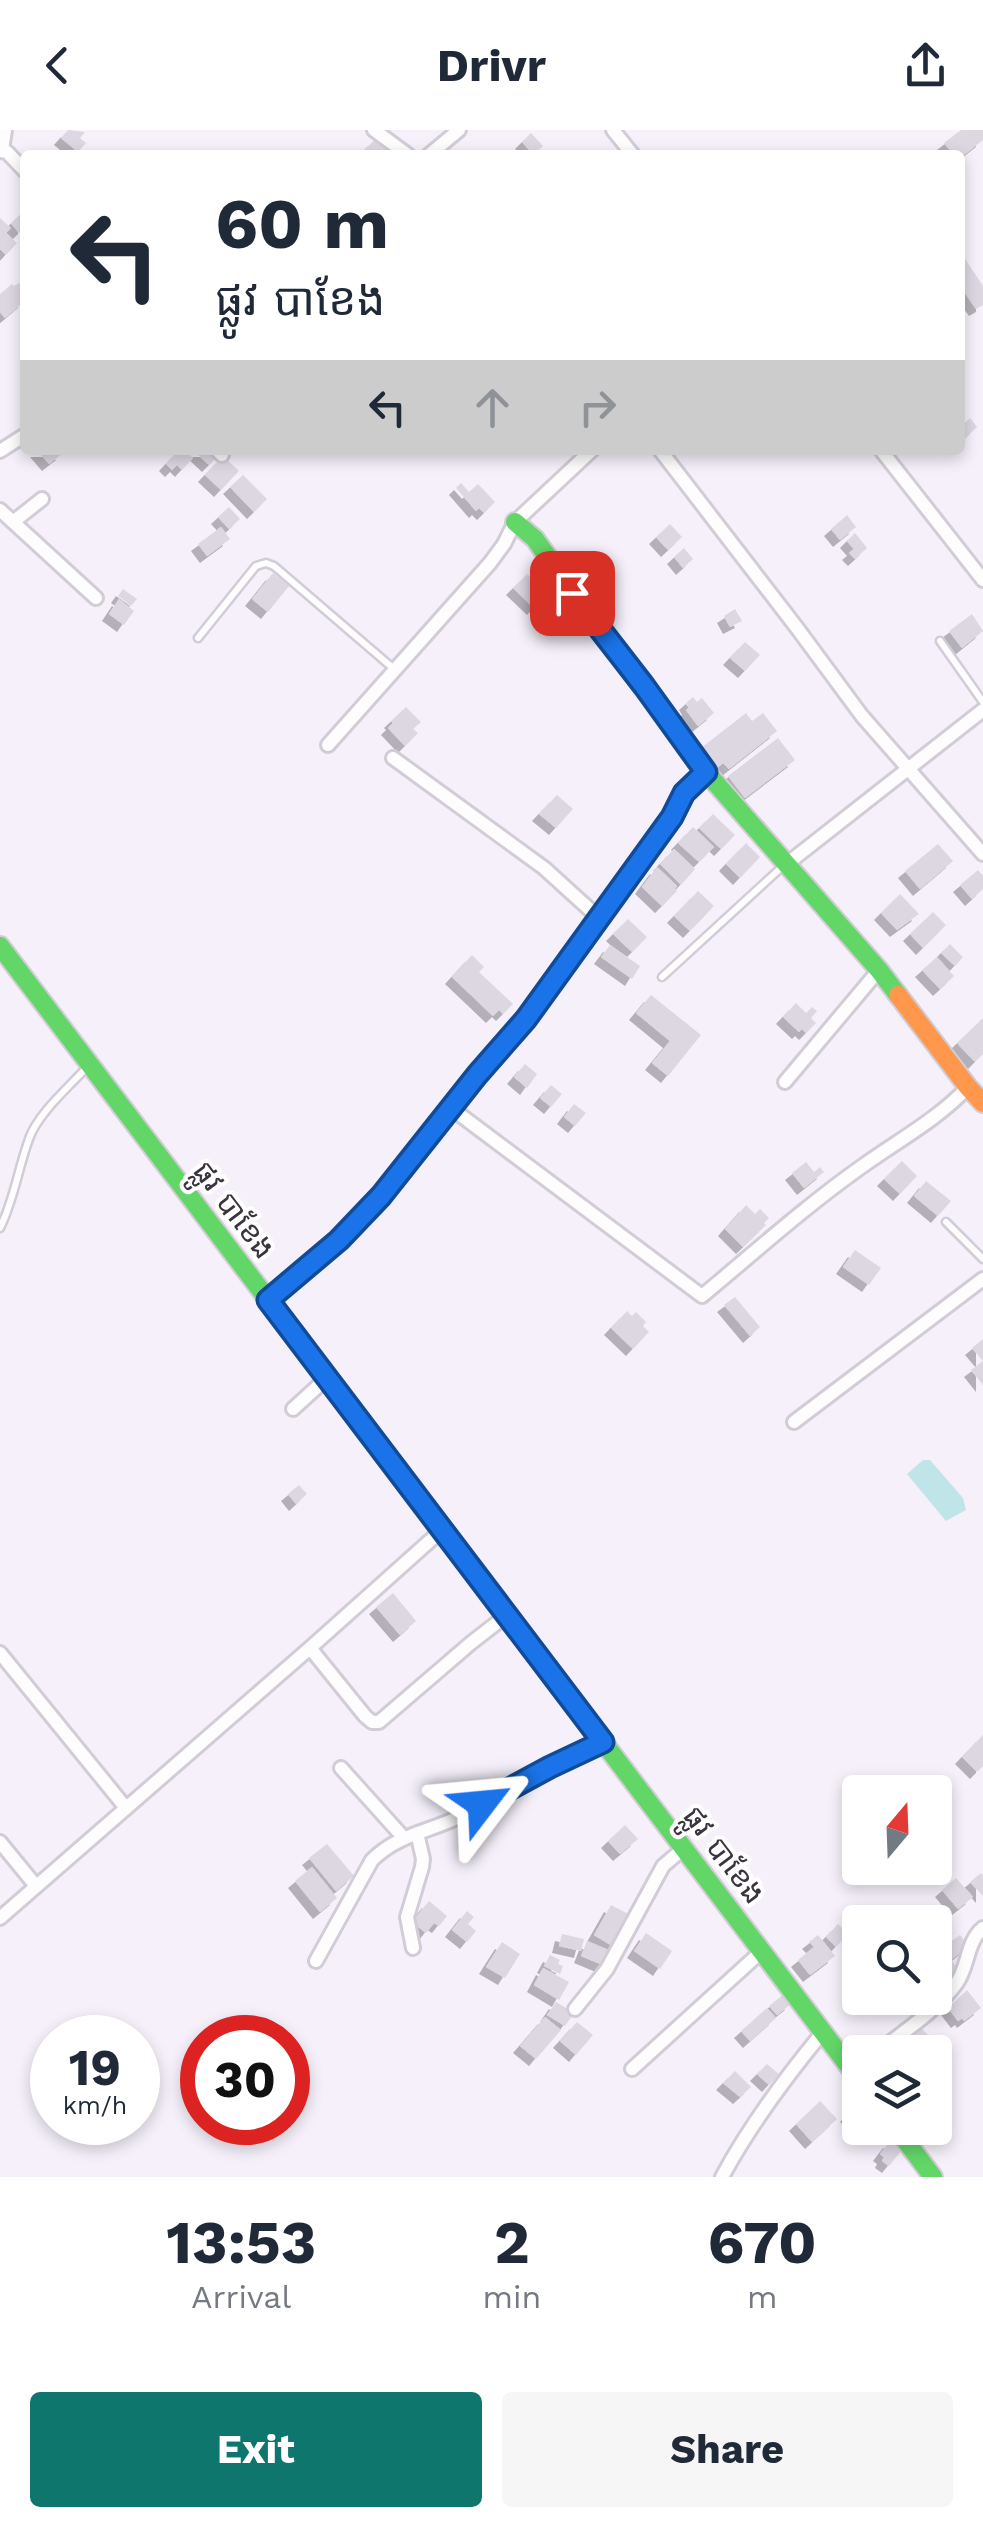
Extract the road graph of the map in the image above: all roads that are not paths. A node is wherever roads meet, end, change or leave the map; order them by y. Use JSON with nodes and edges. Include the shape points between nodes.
{"nodes":[{"id":1,"x":6,"y":130,"type":"edge"},
{"id":2,"x":374,"y":130,"type":"edge"},
{"id":3,"x":460,"y":130,"type":"edge"},
{"id":4,"x":613,"y":130,"type":"edge"},
{"id":5,"x":1,"y":150,"type":"edge"},
{"id":6,"x":401,"y":150,"type":"edge"},
{"id":7,"x":435,"y":150,"type":"edge"},
{"id":8,"x":629,"y":150,"type":"edge"},
{"id":9,"x":20,"y":167,"type":"edge"},
{"id":10,"x":587,"y":455,"type":"edge"},
{"id":11,"x":664,"y":455,"type":"edge"},
{"id":12,"x":885,"y":455,"type":"edge"},
{"id":13,"x":42,"y":499,"type":"dead end"},
{"id":14,"x":0,"y":510,"type":"edge"},
{"id":15,"x":13,"y":522,"type":"junction"},
{"id":16,"x":515,"y":522,"type":"junction"},
{"id":17,"x":983,"y":580,"type":"edge"},
{"id":18,"x":96,"y":598,"type":"dead end"},
{"id":19,"x":198,"y":638,"type":"dead end"},
{"id":20,"x":940,"y":642,"type":"dead end"},
{"id":21,"x":395,"y":670,"type":"junction"},
{"id":22,"x":983,"y":702,"type":"edge"},
{"id":23,"x":983,"y":710,"type":"edge"},
{"id":24,"x":328,"y":745,"type":"dead end"},
{"id":25,"x":393,"y":758,"type":"dead end"},
{"id":26,"x":908,"y":768,"type":"junction"},
{"id":27,"x":706,"y":772,"type":"junction"},
{"id":28,"x":983,"y":854,"type":"edge"},
{"id":29,"x":788,"y":863,"type":"junction"},
{"id":30,"x":598,"y":916,"type":"junction"},
{"id":31,"x":0,"y":946,"type":"edge"},
{"id":32,"x":879,"y":970,"type":"junction"},
{"id":33,"x":662,"y":976,"type":"dead end"},
{"id":34,"x":89,"y":1065,"type":"junction"},
{"id":35,"x":785,"y":1082,"type":"dead end"},
{"id":36,"x":968,"y":1087,"type":"junction"},
{"id":37,"x":983,"y":1102,"type":"edge"},
{"id":38,"x":451,"y":1108,"type":"junction"},
{"id":39,"x":946,"y":1222,"type":"dead end"},
{"id":40,"x":0,"y":1228,"type":"edge"},
{"id":41,"x":983,"y":1259,"type":"edge"},
{"id":42,"x":983,"y":1279,"type":"edge"},
{"id":43,"x":268,"y":1300,"type":"junction"},
{"id":44,"x":326,"y":1378,"type":"junction"},
{"id":45,"x":293,"y":1409,"type":"dead end"},
{"id":46,"x":794,"y":1422,"type":"dead end"},
{"id":47,"x":442,"y":1530,"type":"junction"},
{"id":48,"x":507,"y":1615,"type":"junction"},
{"id":49,"x":310,"y":1648,"type":"junction"},
{"id":50,"x":0,"y":1653,"type":"edge"},
{"id":51,"x":603,"y":1742,"type":"junction"},
{"id":52,"x":340,"y":1768,"type":"dead end"},
{"id":53,"x":126,"y":1808,"type":"junction"},
{"id":54,"x":410,"y":1835,"type":"junction"},
{"id":55,"x":0,"y":1842,"type":"edge"},
{"id":56,"x":684,"y":1848,"type":"junction"},
{"id":57,"x":36,"y":1886,"type":"junction"},
{"id":58,"x":0,"y":1918,"type":"edge"},
{"id":59,"x":983,"y":1928,"type":"edge"},
{"id":60,"x":413,"y":1948,"type":"dead end"},
{"id":61,"x":762,"y":1951,"type":"junction"},
{"id":62,"x":316,"y":1961,"type":"dead end"},
{"id":63,"x":952,"y":1988,"type":"edge"},
{"id":64,"x":575,"y":2009,"type":"dead end"},
{"id":65,"x":920,"y":2015,"type":"edge"},
{"id":66,"x":823,"y":2032,"type":"junction"},
{"id":67,"x":897,"y":2035,"type":"edge"},
{"id":68,"x":842,"y":2054,"type":"edge"},
{"id":69,"x":632,"y":2069,"type":"dead end"},
{"id":70,"x":909,"y":2145,"type":"edge"},
{"id":71,"x":722,"y":2177,"type":"edge"},
{"id":72,"x":933,"y":2177,"type":"edge"}],
"edges":[{"from":1,"to":5,"type":"street"},
{"from":2,"to":6,"type":"street"},
{"from":3,"to":7,"type":"street"},
{"from":4,"to":8,"type":"street"},
{"from":5,"to":9,"type":"street"},
{"from":10,"to":16,"type":"street"},
{"from":11,"to":26,"type":"street"},
{"from":12,"to":17,"type":"street"},
{"from":13,"to":15,"type":"street"},
{"from":14,"to":15,"type":"street"},
{"from":15,"to":18,"type":"street"},
{"from":16,"to":21,"type":"street","via":[[490,563]]},
{"from":16,"to":27,"type":"street","via":[[535,539]]},
{"from":19,"to":21,"type":"lane","via":[[256,566],[266,564]]},
{"from":20,"to":22,"type":"lane"},
{"from":21,"to":24,"type":"street"},
{"from":23,"to":26,"type":"street"},
{"from":25,"to":30,"type":"street","via":[[544,868]]},
{"from":26,"to":28,"type":"street"},
{"from":26,"to":29,"type":"street"},
{"from":27,"to":29,"type":"street"},
{"from":27,"to":30,"type":"street"},
{"from":29,"to":32,"type":"street"},
{"from":29,"to":33,"type":"lane"},
{"from":30,"to":38,"type":"street","via":[[526,1019]]},
{"from":31,"to":34,"type":"street","name":"ផ្លូវ បាខែង"},
{"from":32,"to":35,"type":"street"},
{"from":32,"to":36,"type":"street"},
{"from":34,"to":40,"type":"lane","via":[[37,1122]]},
{"from":34,"to":43,"type":"street","name":"ផ្លូវ បាខែង"},
{"from":36,"to":37,"type":"street"},
{"from":36,"to":38,"type":"street","via":[[702,1296]]},
{"from":38,"to":43,"type":"street","via":[[360,1220]]},
{"from":39,"to":41,"type":"lane"},
{"from":42,"to":46,"type":"street"},
{"from":43,"to":44,"type":"street","name":"ផ្លូវ បាខែង"},
{"from":44,"to":45,"type":"street"},
{"from":44,"to":47,"type":"street","name":"ផ្លូវ បាខែង"},
{"from":47,"to":48,"type":"street","name":"ផ្លូវ បាខែង"},
{"from":47,"to":49,"type":"street"},
{"from":48,"to":49,"type":"street","via":[[379,1722],[368,1720]]},
{"from":48,"to":51,"type":"street","name":"ផ្លូវ បាខែង"},
{"from":49,"to":53,"type":"street"},
{"from":50,"to":53,"type":"street"},
{"from":51,"to":54,"type":"street","via":[[462,1816]]},
{"from":51,"to":56,"type":"street","name":"ផ្លូវ បាខែង"},
{"from":52,"to":54,"type":"street"},
{"from":53,"to":57,"type":"street"},
{"from":54,"to":60,"type":"street","via":[[423,1858],[406,1917]]},
{"from":54,"to":62,"type":"street","via":[[372,1860]]},
{"from":55,"to":57,"type":"street"},
{"from":56,"to":61,"type":"street","name":"ផ្លូវ បាខែង"},
{"from":56,"to":64,"type":"street","via":[[663,1866],[615,1956]]},
{"from":57,"to":58,"type":"street"},
{"from":59,"to":63,"type":"street"},
{"from":61,"to":66,"type":"street","name":"ផ្លូវ បាខែង"},
{"from":61,"to":69,"type":"street"},
{"from":65,"to":67,"type":"street"},
{"from":66,"to":68,"type":"street","name":"ផ្លូវ បាខែង"},
{"from":66,"to":71,"type":"street"},
{"from":70,"to":72,"type":"street"}]}
